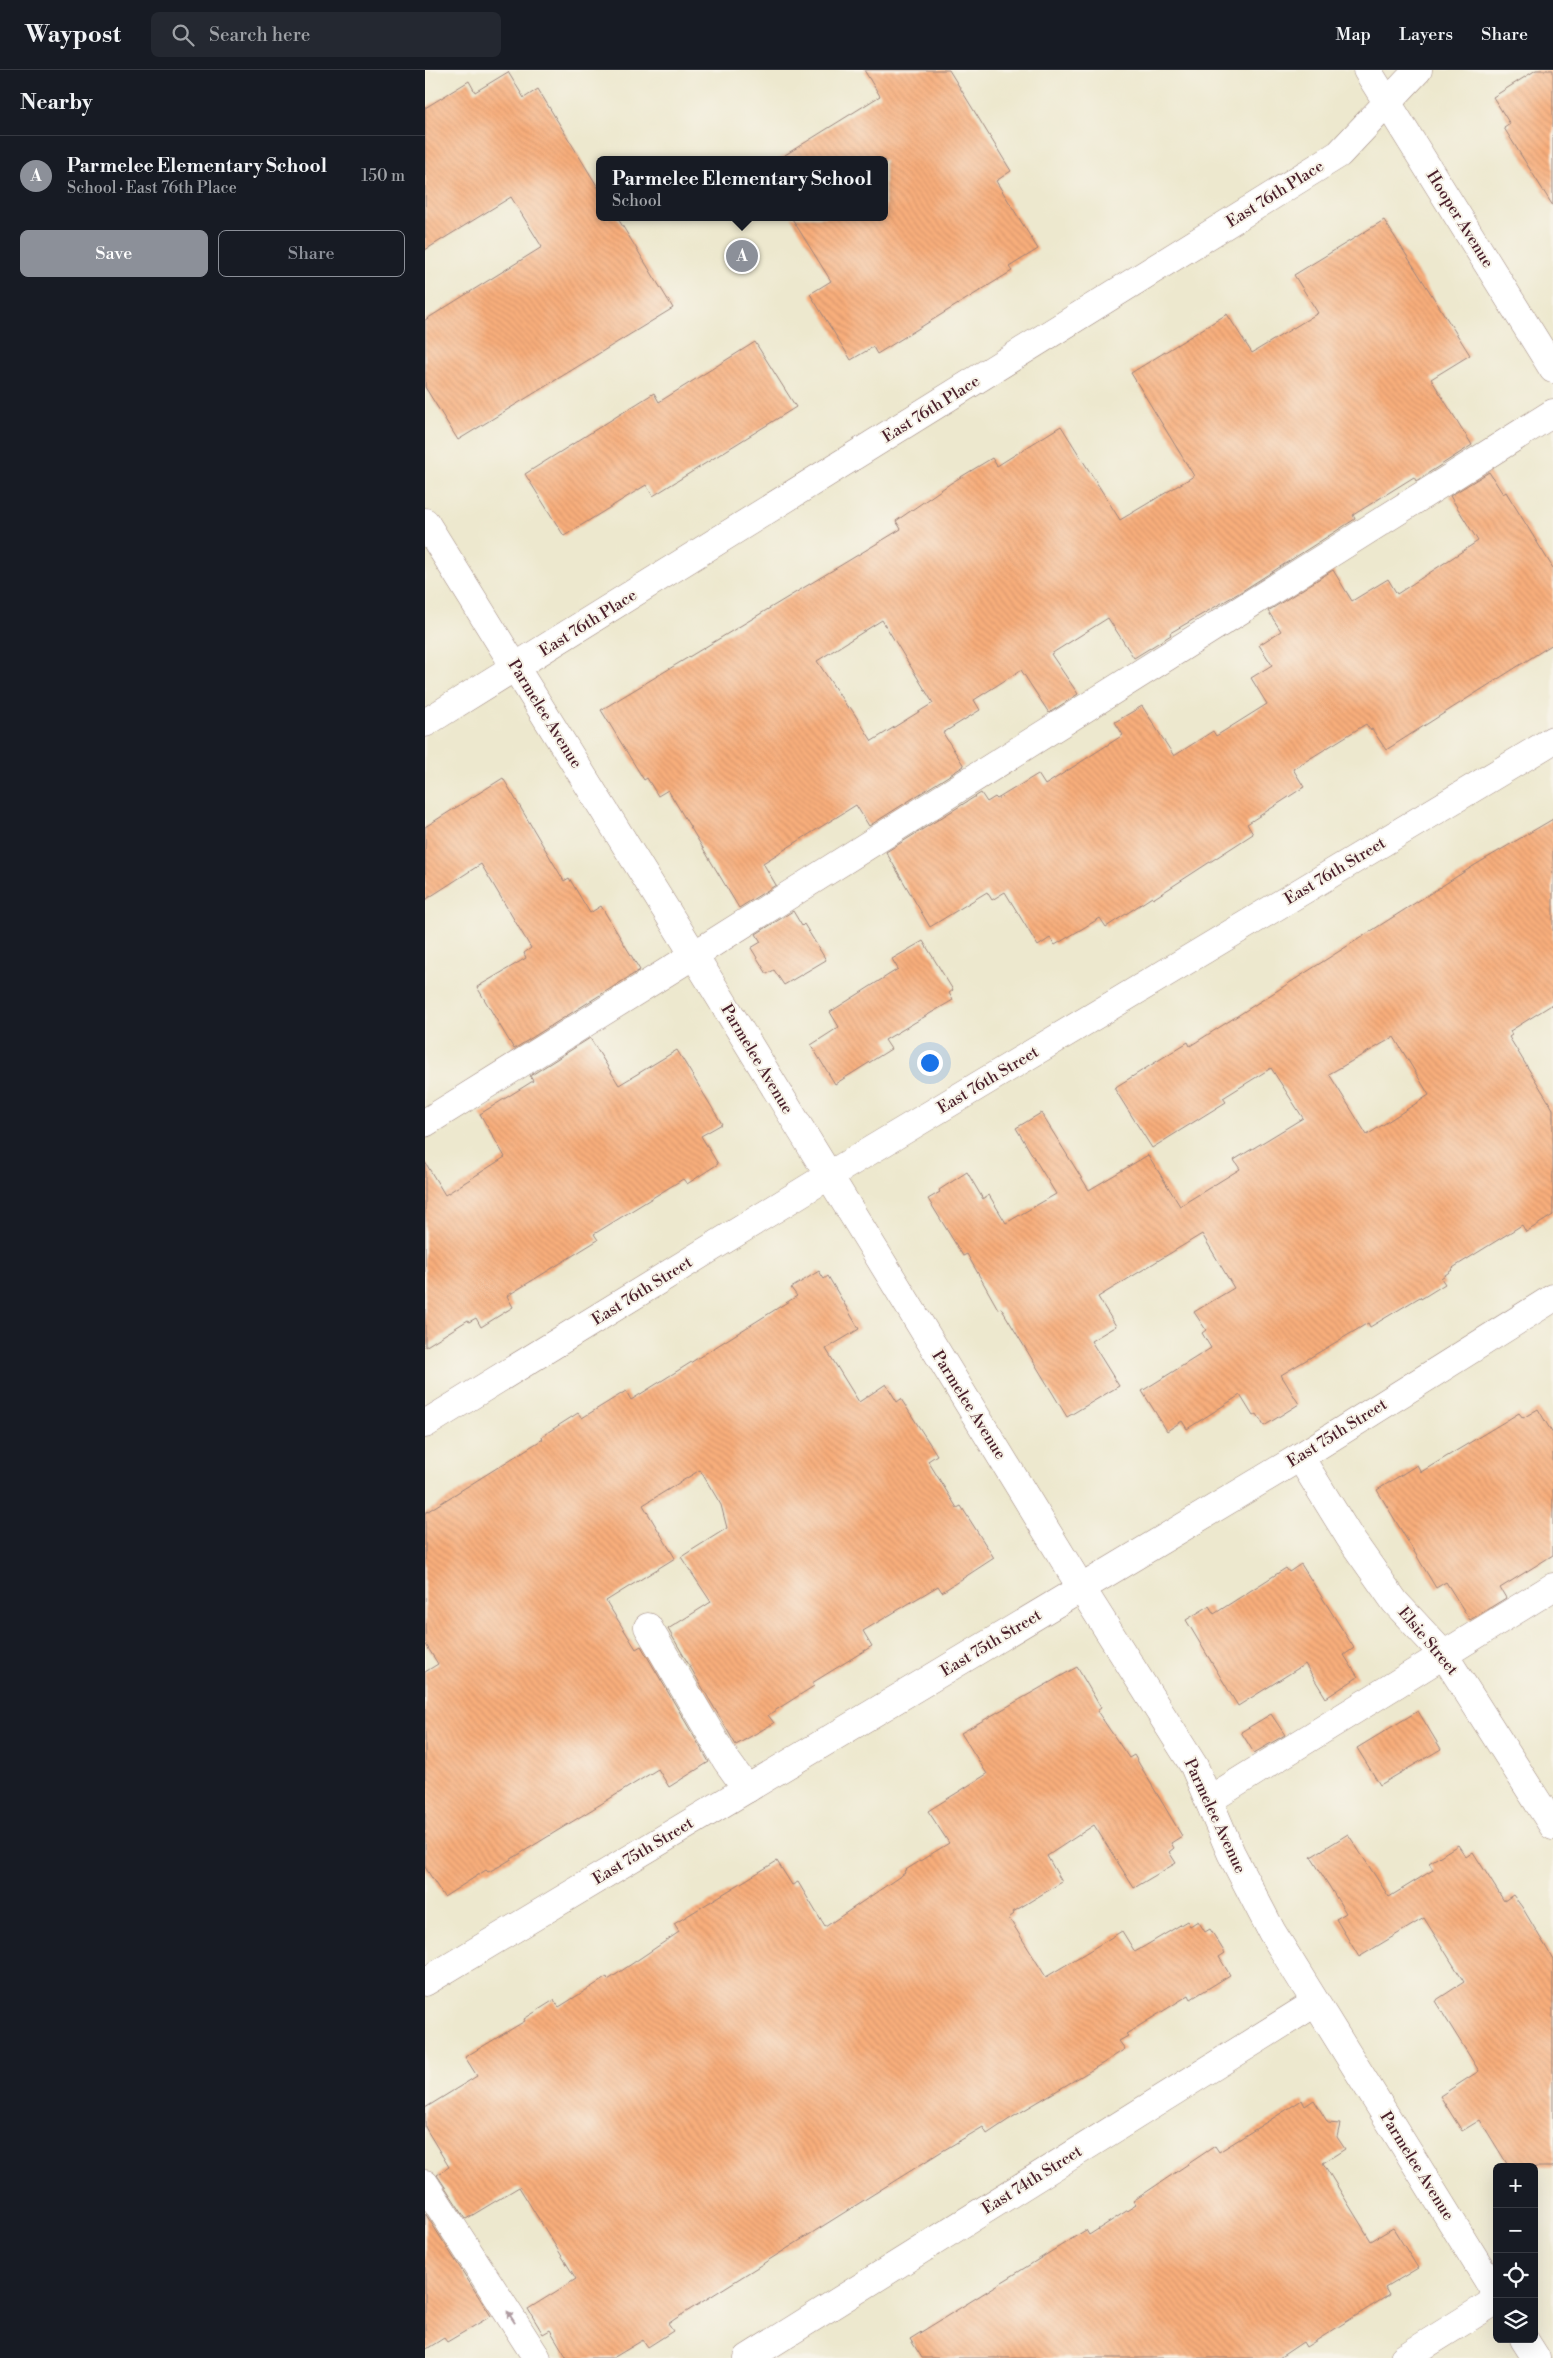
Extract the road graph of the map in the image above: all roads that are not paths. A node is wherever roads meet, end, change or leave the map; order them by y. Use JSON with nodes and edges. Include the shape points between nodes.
{"nodes":[{"id":1,"x":1367,"y":70,"type":"edge"},
{"id":2,"x":1417,"y":70,"type":"edge"},
{"id":3,"x":1387,"y":103,"type":"junction"},
{"id":4,"x":1553,"y":369,"type":"edge"},
{"id":5,"x":1553,"y":412,"type":"edge"},
{"id":6,"x":425,"y":522,"type":"edge"},
{"id":7,"x":516,"y":668,"type":"junction"},
{"id":8,"x":425,"y":723,"type":"edge"},
{"id":9,"x":1553,"y":740,"type":"edge"},
{"id":10,"x":694,"y":956,"type":"junction"},
{"id":11,"x":425,"y":1123,"type":"edge"},
{"id":12,"x":828,"y":1176,"type":"junction"},
{"id":13,"x":1553,"y":1298,"type":"edge"},
{"id":14,"x":425,"y":1424,"type":"edge"},
{"id":15,"x":1300,"y":1457,"type":"junction"},
{"id":16,"x":1553,"y":1587,"type":"edge"},
{"id":17,"x":1082,"y":1589,"type":"junction"},
{"id":18,"x":648,"y":1627,"type":"dead end"},
{"id":19,"x":1444,"y":1655,"type":"junction"},
{"id":20,"x":747,"y":1789,"type":"junction"},
{"id":21,"x":1209,"y":1800,"type":"junction"},
{"id":22,"x":1553,"y":1826,"type":"edge"},
{"id":23,"x":425,"y":1982,"type":"edge"},
{"id":24,"x":1315,"y":2003,"type":"junction"},
{"id":25,"x":425,"y":2184,"type":"edge"},
{"id":26,"x":1493,"y":2289,"type":"edge"},
{"id":27,"x":1493,"y":2303,"type":"edge"},
{"id":28,"x":1527,"y":2343,"type":"edge"},
{"id":29,"x":537,"y":2358,"type":"edge"},
{"id":30,"x":748,"y":2358,"type":"edge"},
{"id":31,"x":1405,"y":2358,"type":"edge"},
{"id":32,"x":1536,"y":2358,"type":"edge"}],
"edges":[{"from":1,"to":3,"type":"street","name":"Hooper Avenue"},
{"from":2,"to":3,"type":"street","name":"East 76th Place"},
{"from":3,"to":4,"type":"street","name":"Hooper Avenue"},
{"from":3,"to":7,"type":"street","name":"East 76th Place","via":[[1339,154]]},
{"from":5,"to":10,"type":"street"},
{"from":6,"to":7,"type":"street","name":"Parmelee Avenue"},
{"from":7,"to":8,"type":"street","name":"East 76th Place"},
{"from":7,"to":10,"type":"street","name":"Parmelee Avenue"},
{"from":9,"to":12,"type":"street","name":"East 76th Street"},
{"from":10,"to":11,"type":"street"},
{"from":10,"to":12,"type":"street","name":"Parmelee Avenue"},
{"from":12,"to":14,"type":"street","name":"East 76th Street"},
{"from":12,"to":17,"type":"street","name":"Parmelee Avenue"},
{"from":13,"to":15,"type":"street","name":"East 75th Street"},
{"from":15,"to":17,"type":"street","name":"East 75th Street"},
{"from":15,"to":19,"type":"street","name":"Elsie Street","via":[[1349,1538],[1395,1602]]},
{"from":16,"to":19,"type":"street"},
{"from":17,"to":20,"type":"street","name":"East 75th Street"},
{"from":17,"to":21,"type":"street","name":"Parmelee Avenue","via":[[1194,1766]]},
{"from":18,"to":20,"type":"street","via":[[726,1760]]},
{"from":19,"to":21,"type":"street"},
{"from":19,"to":22,"type":"street","name":"Elsie Street"},
{"from":20,"to":23,"type":"street","name":"East 75th Street"},
{"from":21,"to":24,"type":"street","name":"Parmelee Avenue","via":[[1231,1853]]},
{"from":24,"to":26,"type":"street","name":"Parmelee Avenue"},
{"from":24,"to":30,"type":"street","name":"East 74th Street"},
{"from":29,"to":25,"type":"street","one_way":true},
{"from":27,"to":31,"type":"street"},
{"from":28,"to":32,"type":"street"}]}
